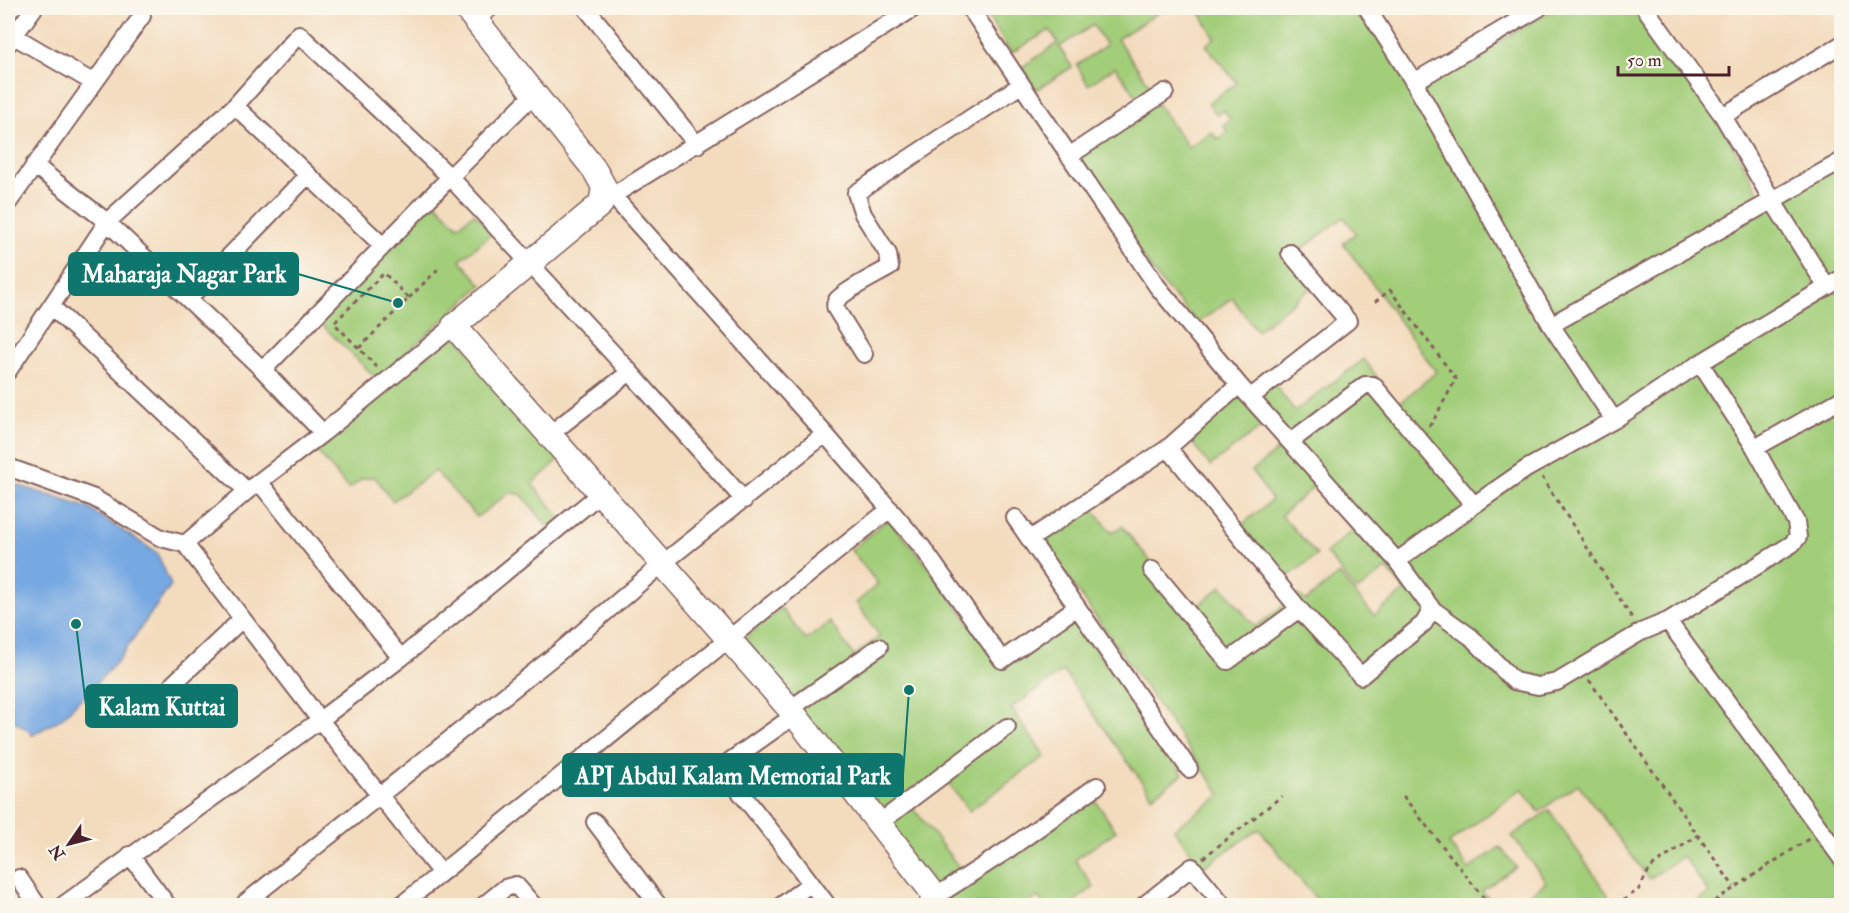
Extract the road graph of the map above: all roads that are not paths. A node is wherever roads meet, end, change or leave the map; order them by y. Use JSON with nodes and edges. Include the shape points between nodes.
{"nodes":[{"id":1,"x":586,"y":8,"type":"edge"},
{"id":2,"x":914,"y":8,"type":"edge"},
{"id":3,"x":970,"y":8,"type":"edge"},
{"id":4,"x":1367,"y":8,"type":"edge"},
{"id":5,"x":1539,"y":8,"type":"edge"},
{"id":6,"x":1645,"y":8,"type":"edge"},
{"id":7,"x":28,"y":10,"type":"edge"},
{"id":8,"x":477,"y":12,"type":"edge"},
{"id":9,"x":142,"y":16,"type":"dead end"},
{"id":10,"x":11,"y":40,"type":"edge"},
{"id":11,"x":1842,"y":44,"type":"edge"},
{"id":12,"x":1414,"y":82,"type":"junction"},
{"id":13,"x":94,"y":83,"type":"junction"},
{"id":14,"x":1021,"y":85,"type":"junction"},
{"id":15,"x":1165,"y":92,"type":"dead end"},
{"id":16,"x":534,"y":94,"type":"junction"},
{"id":17,"x":235,"y":106,"type":"junction"},
{"id":18,"x":1723,"y":116,"type":"junction"},
{"id":19,"x":697,"y":145,"type":"junction"},
{"id":20,"x":1069,"y":156,"type":"junction"},
{"id":21,"x":1842,"y":161,"type":"edge"},
{"id":22,"x":34,"y":165,"type":"junction"},
{"id":23,"x":308,"y":175,"type":"junction"},
{"id":24,"x":450,"y":177,"type":"junction"},
{"id":25,"x":607,"y":200,"type":"junction"},
{"id":26,"x":1772,"y":200,"type":"junction"},
{"id":27,"x":8,"y":203,"type":"edge"},
{"id":28,"x":107,"y":222,"type":"junction"},
{"id":29,"x":383,"y":246,"type":"junction"},
{"id":30,"x":1290,"y":253,"type":"dead end"},
{"id":31,"x":528,"y":262,"type":"junction"},
{"id":32,"x":1834,"y":282,"type":"edge"},
{"id":33,"x":189,"y":298,"type":"junction"},
{"id":34,"x":51,"y":306,"type":"junction"},
{"id":35,"x":454,"y":326,"type":"junction"},
{"id":36,"x":1551,"y":326,"type":"junction"},
{"id":37,"x":864,"y":354,"type":"dead end"},
{"id":38,"x":1700,"y":363,"type":"junction"},
{"id":39,"x":263,"y":370,"type":"junction"},
{"id":40,"x":8,"y":371,"type":"edge"},
{"id":41,"x":630,"y":372,"type":"junction"},
{"id":42,"x":1245,"y":391,"type":"junction"},
{"id":43,"x":1842,"y":399,"type":"edge"},
{"id":44,"x":1614,"y":420,"type":"junction"},
{"id":45,"x":323,"y":433,"type":"junction"},
{"id":46,"x":550,"y":434,"type":"junction"},
{"id":47,"x":825,"y":434,"type":"junction"},
{"id":48,"x":1290,"y":442,"type":"junction"},
{"id":49,"x":1168,"y":448,"type":"junction"},
{"id":50,"x":1755,"y":448,"type":"junction"},
{"id":51,"x":8,"y":467,"type":"edge"},
{"id":52,"x":253,"y":487,"type":"junction"},
{"id":53,"x":601,"y":492,"type":"junction"},
{"id":54,"x":744,"y":500,"type":"junction"},
{"id":55,"x":1474,"y":505,"type":"junction"},
{"id":56,"x":890,"y":509,"type":"junction"},
{"id":57,"x":1015,"y":518,"type":"dead end"},
{"id":58,"x":1030,"y":539,"type":"junction"},
{"id":59,"x":185,"y":544,"type":"junction"},
{"id":60,"x":1397,"y":561,"type":"junction"},
{"id":61,"x":662,"y":564,"type":"junction"},
{"id":62,"x":1152,"y":570,"type":"dead end"},
{"id":63,"x":1077,"y":607,"type":"junction"},
{"id":64,"x":1299,"y":609,"type":"junction"},
{"id":65,"x":1432,"y":609,"type":"junction"},
{"id":66,"x":242,"y":619,"type":"junction"},
{"id":67,"x":1668,"y":621,"type":"junction"},
{"id":68,"x":728,"y":638,"type":"junction"},
{"id":69,"x":879,"y":647,"type":"dead end"},
{"id":70,"x":401,"y":658,"type":"junction"},
{"id":71,"x":173,"y":684,"type":"dead end"},
{"id":72,"x":793,"y":712,"type":"junction"},
{"id":73,"x":320,"y":720,"type":"junction"},
{"id":74,"x":1007,"y":727,"type":"dead end"},
{"id":75,"x":1189,"y":769,"type":"dead end"},
{"id":76,"x":1097,"y":786,"type":"dead end"},
{"id":77,"x":380,"y":796,"type":"junction"},
{"id":78,"x":595,"y":822,"type":"dead end"},
{"id":79,"x":879,"y":823,"type":"junction"},
{"id":80,"x":130,"y":855,"type":"junction"},
{"id":81,"x":1842,"y":859,"type":"edge"},
{"id":82,"x":441,"y":873,"type":"junction"},
{"id":83,"x":19,"y":878,"type":"dead end"},
{"id":84,"x":811,"y":883,"type":"junction"},
{"id":85,"x":932,"y":902,"type":"edge"},
{"id":86,"x":245,"y":903,"type":"dead end"},
{"id":87,"x":38,"y":906,"type":"edge"},
{"id":88,"x":62,"y":906,"type":"edge"},
{"id":89,"x":168,"y":906,"type":"edge"},
{"id":90,"x":399,"y":906,"type":"edge"},
{"id":91,"x":483,"y":906,"type":"edge"},
{"id":92,"x":534,"y":906,"type":"edge"},
{"id":93,"x":659,"y":906,"type":"edge"},
{"id":94,"x":781,"y":906,"type":"edge"},
{"id":95,"x":828,"y":906,"type":"edge"},
{"id":96,"x":1143,"y":906,"type":"edge"},
{"id":97,"x":1224,"y":906,"type":"edge"}],
"edges":[{"from":1,"to":19,"type":"street"},
{"from":2,"to":19,"type":"street"},
{"from":3,"to":14,"type":"street"},
{"from":4,"to":12,"type":"street"},
{"from":5,"to":12,"type":"street"},
{"from":6,"to":18,"type":"street"},
{"from":7,"to":10,"type":"street"},
{"from":8,"to":16,"type":"street"},
{"from":9,"to":13,"type":"street"},
{"from":10,"to":13,"type":"street"},
{"from":11,"to":18,"type":"street"},
{"from":12,"to":36,"type":"street"},
{"from":13,"to":22,"type":"street"},
{"from":14,"to":20,"type":"street"},
{"from":14,"to":37,"type":"street","via":[[856,192],[863,214],[888,254],[890,267],[835,304]]},
{"from":15,"to":20,"type":"street"},
{"from":16,"to":24,"type":"street"},
{"from":16,"to":25,"type":"street","via":[[594,169]]},
{"from":17,"to":23,"type":"street"},
{"from":17,"to":24,"type":"street","via":[[299,34]]},
{"from":17,"to":28,"type":"street"},
{"from":18,"to":26,"type":"street"},
{"from":19,"to":25,"type":"street"},
{"from":20,"to":42,"type":"street","via":[[1157,286]]},
{"from":21,"to":26,"type":"street"},
{"from":22,"to":27,"type":"street"},
{"from":22,"to":28,"type":"street"},
{"from":23,"to":29,"type":"street"},
{"from":23,"to":33,"type":"street"},
{"from":24,"to":29,"type":"street"},
{"from":24,"to":31,"type":"street"},
{"from":25,"to":31,"type":"street"},
{"from":25,"to":47,"type":"street"},
{"from":26,"to":32,"type":"street"},
{"from":26,"to":36,"type":"street"},
{"from":28,"to":33,"type":"street"},
{"from":28,"to":34,"type":"street"},
{"from":29,"to":39,"type":"street"},
{"from":30,"to":42,"type":"street","via":[[1348,321]]},
{"from":31,"to":35,"type":"street"},
{"from":31,"to":41,"type":"street"},
{"from":32,"to":38,"type":"street"},
{"from":33,"to":39,"type":"street"},
{"from":34,"to":40,"type":"street"},
{"from":34,"to":52,"type":"street"},
{"from":35,"to":45,"type":"street"},
{"from":35,"to":46,"type":"street"},
{"from":36,"to":44,"type":"street"},
{"from":38,"to":44,"type":"street"},
{"from":38,"to":50,"type":"street"},
{"from":39,"to":45,"type":"street"},
{"from":41,"to":46,"type":"street"},
{"from":41,"to":54,"type":"street"},
{"from":42,"to":48,"type":"street"},
{"from":42,"to":49,"type":"street"},
{"from":43,"to":50,"type":"street"},
{"from":44,"to":55,"type":"street","via":[[1526,469]]},
{"from":45,"to":52,"type":"street"},
{"from":46,"to":53,"type":"street"},
{"from":47,"to":54,"type":"street"},
{"from":47,"to":56,"type":"street"},
{"from":48,"to":55,"type":"street","via":[[1368,384],[1373,385]]},
{"from":48,"to":60,"type":"street"},
{"from":49,"to":58,"type":"street"},
{"from":49,"to":64,"type":"street"},
{"from":50,"to":67,"type":"street","via":[[1796,522],[1798,537]]},
{"from":51,"to":59,"type":"street","via":[[94,498],[161,538]]},
{"from":52,"to":59,"type":"street"},
{"from":52,"to":70,"type":"street"},
{"from":53,"to":61,"type":"street"},
{"from":53,"to":70,"type":"street"},
{"from":54,"to":61,"type":"street"},
{"from":55,"to":60,"type":"street"},
{"from":56,"to":63,"type":"street","via":[[922,547],[1002,660]]},
{"from":56,"to":68,"type":"street"},
{"from":57,"to":58,"type":"street"},
{"from":58,"to":63,"type":"street"},
{"from":59,"to":66,"type":"street"},
{"from":60,"to":65,"type":"street"},
{"from":61,"to":68,"type":"street"},
{"from":61,"to":77,"type":"street"},
{"from":62,"to":64,"type":"street","via":[[1228,661]]},
{"from":63,"to":75,"type":"street"},
{"from":64,"to":65,"type":"street","via":[[1361,676],[1424,623]]},
{"from":65,"to":67,"type":"street","via":[[1471,637],[1514,681],[1538,686],[1557,682],[1641,632]]},
{"from":66,"to":71,"type":"street"},
{"from":66,"to":73,"type":"street"},
{"from":67,"to":81,"type":"street"},
{"from":68,"to":72,"type":"street"},
{"from":68,"to":82,"type":"street"},
{"from":69,"to":72,"type":"street"},
{"from":70,"to":73,"type":"street"},
{"from":72,"to":79,"type":"street"},
{"from":72,"to":84,"type":"street","via":[[730,762],[727,769],[729,778]]},
{"from":73,"to":77,"type":"street"},
{"from":73,"to":80,"type":"street"},
{"from":74,"to":79,"type":"street"},
{"from":76,"to":85,"type":"street"},
{"from":77,"to":82,"type":"street"},
{"from":77,"to":86,"type":"street"},
{"from":78,"to":93,"type":"street"},
{"from":79,"to":85,"type":"street","via":[[933,893]]},
{"from":80,"to":88,"type":"street"},
{"from":80,"to":89,"type":"street"},
{"from":82,"to":90,"type":"street"},
{"from":83,"to":87,"type":"street"},
{"from":84,"to":94,"type":"street"},
{"from":84,"to":95,"type":"street"},
{"from":91,"to":92,"type":"street","via":[[505,888],[516,885]]},
{"from":96,"to":97,"type":"street","via":[[1192,867]]}]}
